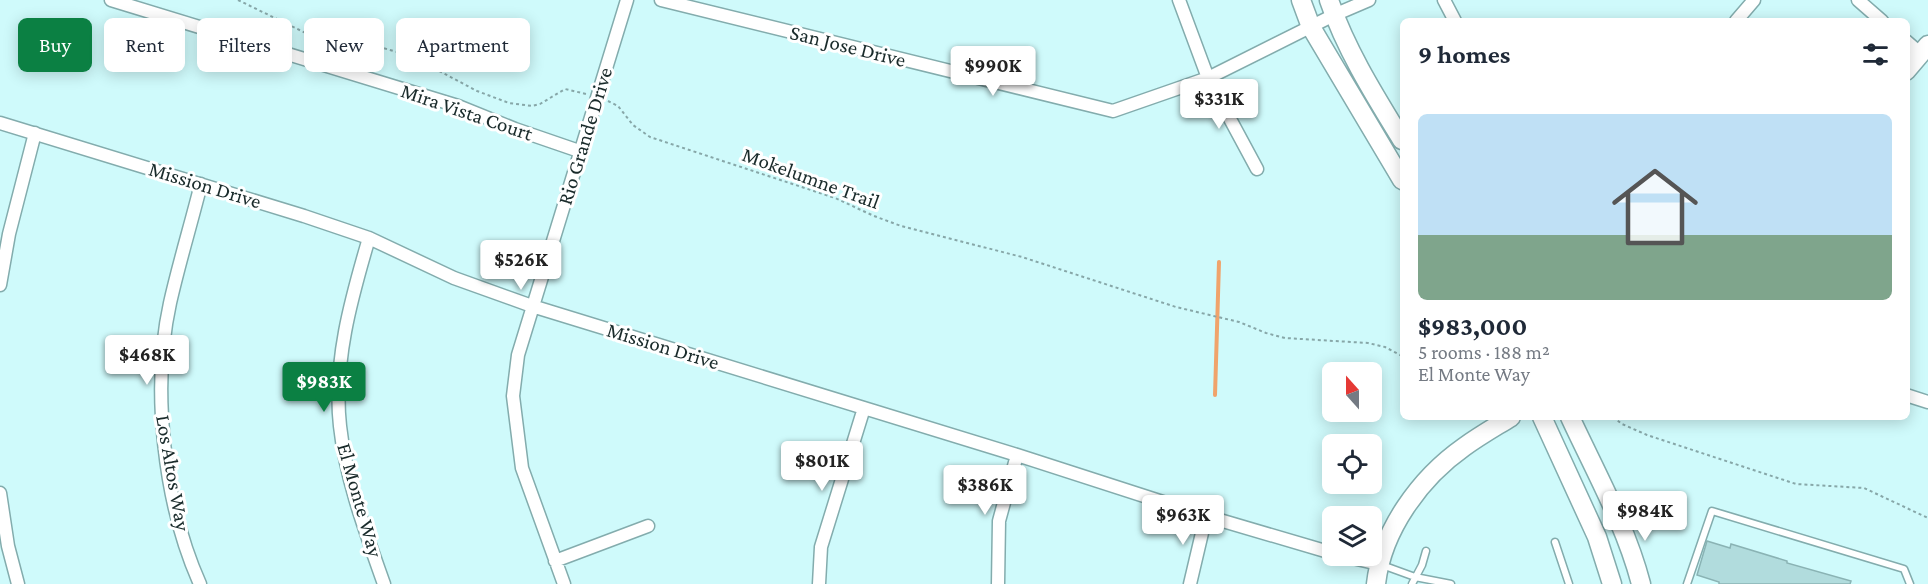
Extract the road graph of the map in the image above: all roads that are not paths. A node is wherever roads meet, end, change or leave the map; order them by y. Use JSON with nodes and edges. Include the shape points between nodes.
{"nodes":[{"id":1,"x":111,"y":0,"type":"edge"},
{"id":2,"x":627,"y":0,"type":"edge"},
{"id":3,"x":661,"y":0,"type":"edge"},
{"id":4,"x":1179,"y":0,"type":"edge"},
{"id":5,"x":1301,"y":0,"type":"edge"},
{"id":6,"x":1369,"y":0,"type":"edge"},
{"id":7,"x":1444,"y":0,"type":"edge"},
{"id":8,"x":1754,"y":0,"type":"edge"},
{"id":9,"x":1858,"y":0,"type":"edge"},
{"id":10,"x":1331,"y":7,"type":"edge"},
{"id":11,"x":1453,"y":18,"type":"edge"},
{"id":12,"x":1739,"y":18,"type":"edge"},
{"id":13,"x":1879,"y":18,"type":"edge"},
{"id":14,"x":1311,"y":27,"type":"junction"},
{"id":15,"x":1910,"y":43,"type":"edge"},
{"id":16,"x":1924,"y":50,"type":"edge"},
{"id":17,"x":1910,"y":66,"type":"edge"},
{"id":18,"x":1208,"y":78,"type":"junction"},
{"id":19,"x":0,"y":123,"type":"edge"},
{"id":20,"x":35,"y":133,"type":"junction"},
{"id":21,"x":1400,"y":137,"type":"edge"},
{"id":22,"x":582,"y":152,"type":"junction"},
{"id":23,"x":1257,"y":169,"type":"dead end"},
{"id":24,"x":1400,"y":177,"type":"edge"},
{"id":25,"x":201,"y":184,"type":"junction"},
{"id":26,"x":369,"y":238,"type":"junction"},
{"id":27,"x":0,"y":285,"type":"edge"},
{"id":28,"x":532,"y":306,"type":"junction"},
{"id":29,"x":1910,"y":396,"type":"edge"},
{"id":30,"x":1928,"y":402,"type":"edge"},
{"id":31,"x":864,"y":408,"type":"junction"},
{"id":32,"x":1506,"y":420,"type":"edge"},
{"id":33,"x":1543,"y":420,"type":"edge"},
{"id":34,"x":1571,"y":420,"type":"edge"},
{"id":35,"x":1017,"y":455,"type":"junction"},
{"id":36,"x":0,"y":493,"type":"edge"},
{"id":37,"x":1206,"y":516,"type":"junction"},
{"id":38,"x":648,"y":526,"type":"dead end"},
{"id":39,"x":1555,"y":542,"type":"dead end"},
{"id":40,"x":1322,"y":550,"type":"edge"},
{"id":41,"x":1426,"y":551,"type":"dead end"},
{"id":42,"x":1382,"y":554,"type":"edge"},
{"id":43,"x":555,"y":561,"type":"junction"},
{"id":44,"x":1378,"y":566,"type":"edge"},
{"id":45,"x":1382,"y":566,"type":"edge"},
{"id":46,"x":1413,"y":580,"type":"edge"},
{"id":47,"x":18,"y":584,"type":"edge"},
{"id":48,"x":200,"y":584,"type":"edge"},
{"id":49,"x":384,"y":584,"type":"edge"},
{"id":50,"x":564,"y":584,"type":"edge"},
{"id":51,"x":819,"y":584,"type":"edge"},
{"id":52,"x":998,"y":584,"type":"edge"},
{"id":53,"x":1190,"y":584,"type":"edge"},
{"id":54,"x":1377,"y":584,"type":"edge"},
{"id":55,"x":1450,"y":584,"type":"edge"},
{"id":56,"x":1569,"y":584,"type":"edge"},
{"id":57,"x":1612,"y":584,"type":"edge"},
{"id":58,"x":1641,"y":584,"type":"edge"},
{"id":59,"x":1688,"y":584,"type":"edge"},
{"id":60,"x":1910,"y":584,"type":"edge"}],
"edges":[{"from":1,"to":22,"type":"street","name":"Mira Vista Court","via":[[458,106]]},
{"from":2,"to":22,"type":"street","name":"Rio Grande Drive"},
{"from":3,"to":18,"type":"street","name":"San Jose Drive","via":[[1113,111]]},
{"from":4,"to":18,"type":"street"},
{"from":5,"to":14,"type":"main road"},
{"from":6,"to":10,"type":"street","name":"San Jose Drive"},
{"from":7,"to":11,"type":"street"},
{"from":8,"to":12,"type":"street"},
{"from":9,"to":13,"type":"street"},
{"from":10,"to":14,"type":"street","name":"San Jose Drive"},
{"from":10,"to":21,"type":"main road","via":[[1368,85]]},
{"from":14,"to":18,"type":"street","name":"San Jose Drive"},
{"from":14,"to":24,"type":"main road"},
{"from":15,"to":16,"type":"street"},
{"from":16,"to":17,"type":"main road"},
{"from":18,"to":23,"type":"street"},
{"from":19,"to":20,"type":"street","name":"Mission Drive"},
{"from":20,"to":25,"type":"street","name":"Mission Drive"},
{"from":20,"to":27,"type":"street"},
{"from":22,"to":28,"type":"street","name":"Rio Grande Drive"},
{"from":25,"to":26,"type":"street","name":"Mission Drive"},
{"from":25,"to":48,"type":"street","name":"Los Altos Way","via":[[170,304],[161,411],[179,522]]},
{"from":26,"to":28,"type":"street","name":"Mission Drive","via":[[454,278]]},
{"from":26,"to":49,"type":"street","name":"El Monte Way","via":[[345,328],[340,425],[359,515]]},
{"from":28,"to":31,"type":"street","name":"Mission Drive"},
{"from":28,"to":43,"type":"street","name":"Rio Grande Drive","via":[[518,355],[513,396],[522,468]]},
{"from":29,"to":30,"type":"street"},
{"from":31,"to":35,"type":"street","name":"Mission Drive"},
{"from":31,"to":51,"type":"street","via":[[821,547]]},
{"from":32,"to":42,"type":"main road","via":[[1463,447],[1431,476],[1401,515]]},
{"from":33,"to":57,"type":"main road","via":[[1597,537]]},
{"from":34,"to":58,"type":"main road","via":[[1614,511]]},
{"from":35,"to":37,"type":"street","name":"Mission Drive"},
{"from":35,"to":52,"type":"street","via":[[999,521]]},
{"from":36,"to":47,"type":"street"},
{"from":37,"to":40,"type":"street","name":"Mission Drive"},
{"from":37,"to":53,"type":"street"},
{"from":38,"to":43,"type":"street"},
{"from":39,"to":56,"type":"lane"},
{"from":41,"to":46,"type":"lane"},
{"from":43,"to":50,"type":"street","name":"Rio Grande Drive"},
{"from":44,"to":54,"type":"main road"},
{"from":45,"to":46,"type":"lane"},
{"from":46,"to":55,"type":"lane"},
{"from":59,"to":60,"type":"lane","via":[[1712,512],[1904,569]]}]}
